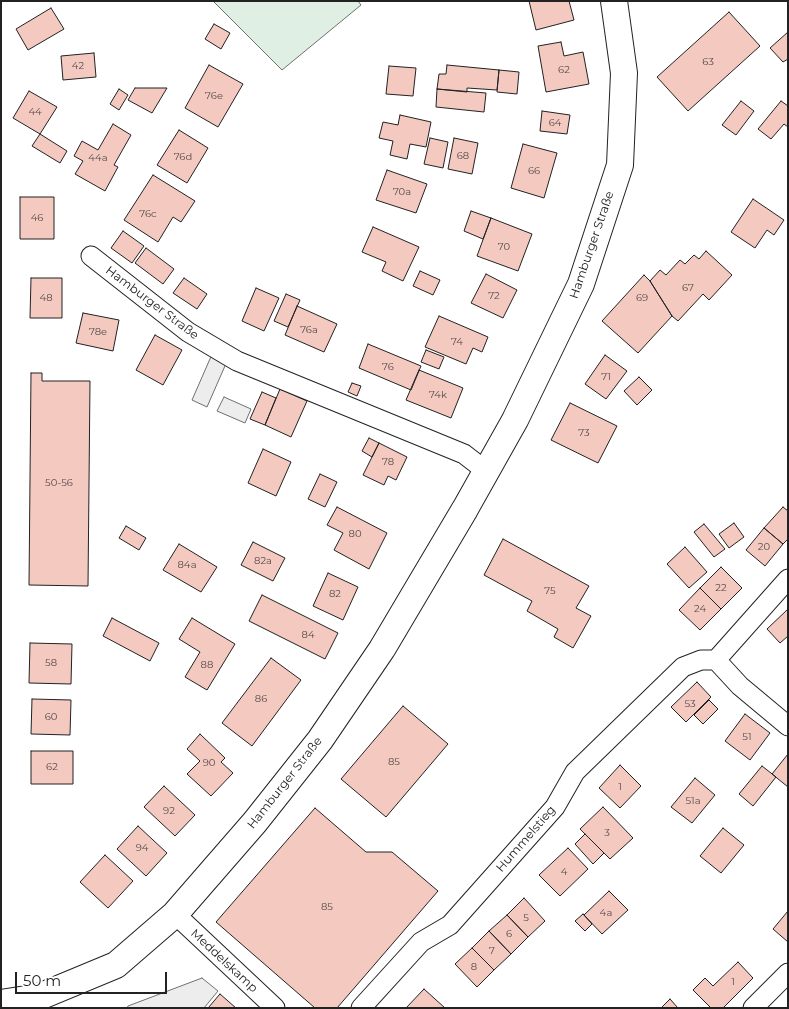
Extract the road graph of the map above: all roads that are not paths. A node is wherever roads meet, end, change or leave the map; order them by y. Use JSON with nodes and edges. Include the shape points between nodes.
{"nodes":[{"id":1,"x":614,"y":1,"type":"edge"},
{"id":2,"x":91,"y":256,"type":"dead end"},
{"id":3,"x":486,"y":471,"type":"junction"},
{"id":4,"x":788,"y":579,"type":"edge"},
{"id":5,"x":716,"y":660,"type":"junction"},
{"id":6,"x":788,"y":726,"type":"edge"},
{"id":7,"x":174,"y":914,"type":"junction"},
{"id":8,"x":788,"y":973,"type":"edge"},
{"id":9,"x":1,"y":1004,"type":"edge"},
{"id":10,"x":275,"y":1008,"type":"edge"},
{"id":11,"x":361,"y":1008,"type":"edge"},
{"id":12,"x":753,"y":1008,"type":"edge"}],
"edges":[{"from":1,"to":3,"type":"street","name":"Hamburger Straße","via":[[624,73],[620,164],[581,284],[525,402]]},
{"from":2,"to":3,"type":"street","name":"Hamburger Straße","via":[[188,332],[237,361],[464,454]]},
{"from":3,"to":7,"type":"street","name":"Hamburger Straße","via":[[382,650],[320,740],[255,822]]},
{"from":4,"to":5,"type":"street"},
{"from":5,"to":6,"type":"street","via":[[740,686]]},
{"from":5,"to":11,"type":"street","name":"Hummelstieg","via":[[701,660],[683,666],[575,772],[555,807],[450,925],[421,942]]},
{"from":7,"to":9,"type":"street","name":"Hamburger Straße","via":[[116,965],[39,997]]},
{"from":7,"to":10,"type":"street","name":"Meddelskamp"},
{"from":8,"to":12,"type":"street"}]}
